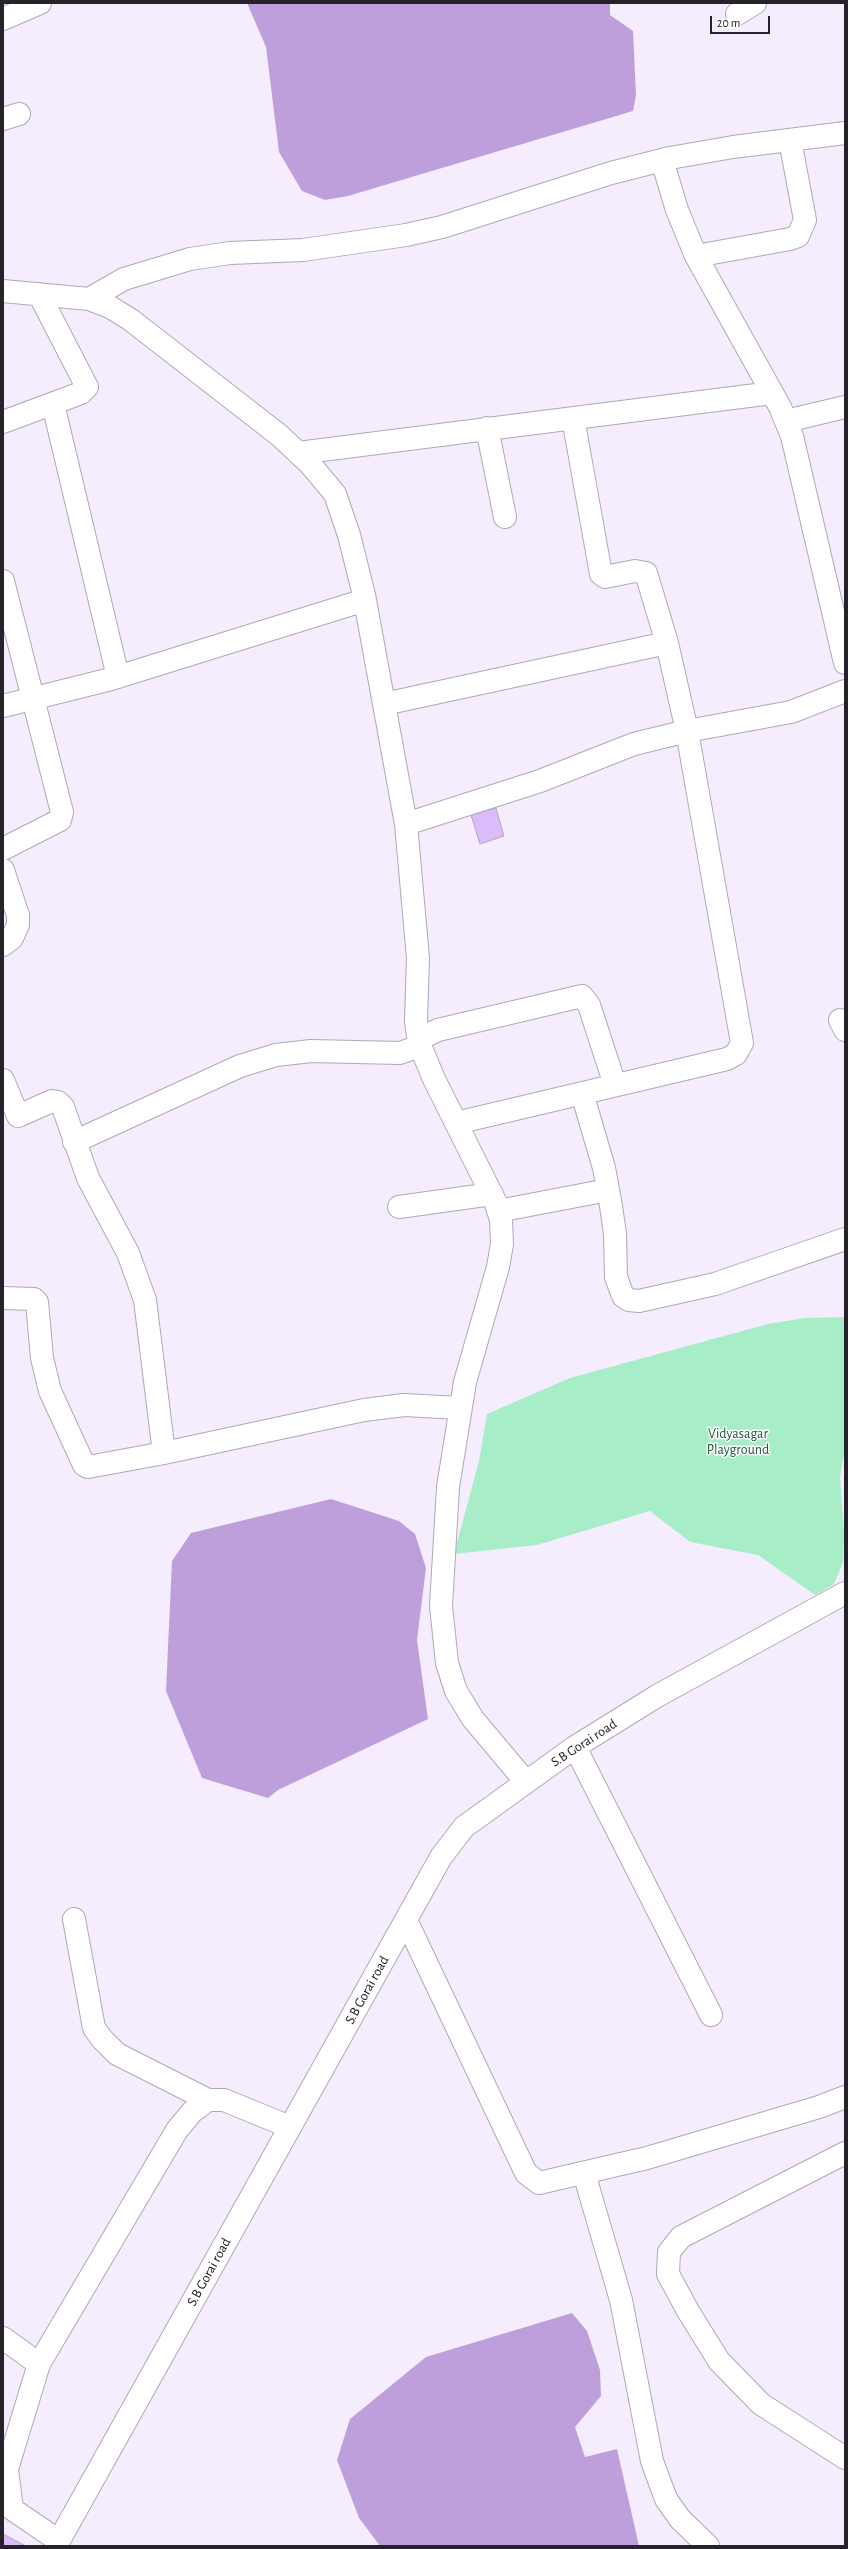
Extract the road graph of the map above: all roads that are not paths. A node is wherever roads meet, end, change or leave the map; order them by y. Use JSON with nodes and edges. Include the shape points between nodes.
{"nodes":[{"id":1,"x":40,"y":3,"type":"edge"},
{"id":2,"x":755,"y":3,"type":"edge"},
{"id":3,"x":736,"y":14,"type":"dead end"},
{"id":4,"x":3,"y":19,"type":"edge"},
{"id":5,"x":845,"y":133,"type":"edge"},
{"id":6,"x":790,"y":140,"type":"junction"},
{"id":7,"x":662,"y":160,"type":"junction"},
{"id":8,"x":696,"y":256,"type":"junction"},
{"id":9,"x":3,"y":291,"type":"edge"},
{"id":10,"x":39,"y":294,"type":"junction"},
{"id":11,"x":89,"y":299,"type":"junction"},
{"id":12,"x":772,"y":392,"type":"junction"},
{"id":13,"x":53,"y":404,"type":"junction"},
{"id":14,"x":845,"y":406,"type":"edge"},
{"id":15,"x":573,"y":418,"type":"junction"},
{"id":16,"x":786,"y":421,"type":"junction"},
{"id":17,"x":3,"y":422,"type":"edge"},
{"id":18,"x":487,"y":428,"type":"junction"},
{"id":19,"x":298,"y":453,"type":"junction"},
{"id":20,"x":505,"y":517,"type":"dead end"},
{"id":21,"x":3,"y":581,"type":"edge"},
{"id":22,"x":365,"y":600,"type":"junction"},
{"id":23,"x":667,"y":643,"type":"junction"},
{"id":24,"x":845,"y":663,"type":"edge"},
{"id":25,"x":118,"y":677,"type":"junction"},
{"id":26,"x":845,"y":691,"type":"edge"},
{"id":27,"x":32,"y":698,"type":"junction"},
{"id":28,"x":384,"y":704,"type":"junction"},
{"id":29,"x":3,"y":706,"type":"edge"},
{"id":30,"x":687,"y":731,"type":"junction"},
{"id":31,"x":406,"y":824,"type":"junction"},
{"id":32,"x":3,"y":850,"type":"edge"},
{"id":33,"x":3,"y":870,"type":"edge"},
{"id":34,"x":3,"y":945,"type":"edge"},
{"id":35,"x":420,"y":1043,"type":"junction"},
{"id":36,"x":3,"y":1080,"type":"edge"},
{"id":37,"x":615,"y":1085,"type":"junction"},
{"id":38,"x":582,"y":1093,"type":"junction"},
{"id":39,"x":11,"y":1119,"type":"edge"},
{"id":40,"x":456,"y":1123,"type":"junction"},
{"id":41,"x":74,"y":1142,"type":"junction"},
{"id":42,"x":608,"y":1190,"type":"junction"},
{"id":43,"x":495,"y":1202,"type":"junction"},
{"id":44,"x":398,"y":1207,"type":"dead end"},
{"id":45,"x":845,"y":1239,"type":"edge"},
{"id":46,"x":3,"y":1298,"type":"edge"},
{"id":47,"x":460,"y":1408,"type":"junction"},
{"id":48,"x":164,"y":1453,"type":"junction"},
{"id":49,"x":845,"y":1593,"type":"edge"},
{"id":50,"x":574,"y":1747,"type":"junction"},
{"id":51,"x":526,"y":1782,"type":"junction"},
{"id":52,"x":74,"y":1919,"type":"dead end"},
{"id":53,"x":406,"y":1920,"type":"junction"},
{"id":54,"x":711,"y":2015,"type":"dead end"},
{"id":55,"x":845,"y":2097,"type":"edge"},
{"id":56,"x":208,"y":2100,"type":"junction"},
{"id":57,"x":290,"y":2128,"type":"junction"},
{"id":58,"x":843,"y":2160,"type":"edge"},
{"id":59,"x":584,"y":2173,"type":"junction"},
{"id":60,"x":3,"y":2338,"type":"edge"},
{"id":61,"x":39,"y":2364,"type":"junction"},
{"id":62,"x":845,"y":2458,"type":"edge"},
{"id":63,"x":61,"y":2542,"type":"edge"},
{"id":64,"x":708,"y":2546,"type":"edge"}],
"edges":[{"from":1,"to":4,"type":"street"},
{"from":2,"to":3,"type":"street"},
{"from":5,"to":6,"type":"street"},
{"from":6,"to":7,"type":"street"},
{"from":6,"to":8,"type":"street","via":[[805,220],[798,236],[790,240]]},
{"from":7,"to":8,"type":"street","via":[[677,210]]},
{"from":7,"to":11,"type":"street","via":[[611,172],[442,227],[302,250],[230,253],[190,259],[124,279]]},
{"from":8,"to":12,"type":"street"},
{"from":9,"to":10,"type":"street"},
{"from":10,"to":11,"type":"street"},
{"from":10,"to":13,"type":"street","via":[[87,383],[85,391],[81,394]]},
{"from":11,"to":19,"type":"street","via":[[110,307],[131,320]]},
{"from":12,"to":15,"type":"street"},
{"from":12,"to":16,"type":"street"},
{"from":13,"to":17,"type":"street"},
{"from":13,"to":25,"type":"street"},
{"from":14,"to":16,"type":"street"},
{"from":15,"to":18,"type":"street"},
{"from":15,"to":23,"type":"street","via":[[601,574],[605,577],[635,571],[646,573]]},
{"from":16,"to":24,"type":"street","via":[[792,436]]},
{"from":18,"to":19,"type":"street"},
{"from":18,"to":20,"type":"street"},
{"from":19,"to":22,"type":"street","via":[[334,494],[350,535]]},
{"from":21,"to":27,"type":"street"},
{"from":22,"to":25,"type":"street"},
{"from":22,"to":28,"type":"street"},
{"from":23,"to":28,"type":"street"},
{"from":23,"to":30,"type":"street"},
{"from":25,"to":27,"type":"street"},
{"from":26,"to":30,"type":"street","via":[[791,712]]},
{"from":27,"to":29,"type":"street"},
{"from":27,"to":32,"type":"street","via":[[62,812],[60,820]]},
{"from":28,"to":31,"type":"street"},
{"from":30,"to":31,"type":"street","via":[[634,744],[540,781]]},
{"from":30,"to":37,"type":"street","via":[[741,1035],[741,1049],[727,1059]]},
{"from":31,"to":35,"type":"street","via":[[418,958],[416,1021]]},
{"from":33,"to":34,"type":"street","via":[[18,915],[18,926],[12,938]]},
{"from":35,"to":37,"type":"street","via":[[424,1036],[438,1030],[582,996],[589,1005]]},
{"from":35,"to":40,"type":"street","via":[[434,1079]]},
{"from":35,"to":41,"type":"street","via":[[400,1053],[311,1051],[276,1055],[240,1066]]},
{"from":36,"to":39,"type":"street"},
{"from":37,"to":38,"type":"street"},
{"from":38,"to":40,"type":"street"},
{"from":38,"to":42,"type":"street"},
{"from":39,"to":41,"type":"street","via":[[45,1103],[58,1102]]},
{"from":40,"to":43,"type":"street"},
{"from":41,"to":48,"type":"street","via":[[88,1178],[140,1280],[145,1300]]},
{"from":42,"to":43,"type":"street"},
{"from":42,"to":45,"type":"street","via":[[615,1234],[616,1278],[623,1296],[629,1300],[639,1301],[715,1284]]},
{"from":43,"to":44,"type":"street"},
{"from":43,"to":47,"type":"street","via":[[502,1244]]},
{"from":46,"to":48,"type":"street","via":[[34,1299],[37,1302],[42,1358],[50,1391],[84,1465],[88,1467]]},
{"from":47,"to":48,"type":"street","via":[[404,1405],[364,1410]]},
{"from":47,"to":51,"type":"street","via":[[448,1487],[443,1558],[441,1606],[447,1664],[456,1691],[473,1719]]},
{"from":49,"to":50,"type":"street","name":"S.B Gorai road","via":[[657,1696]]},
{"from":50,"to":51,"type":"street","name":"S.B Gorai road"},
{"from":50,"to":54,"type":"street"},
{"from":51,"to":53,"type":"street","name":"S.B Gorai road","via":[[464,1827],[441,1857]]},
{"from":52,"to":56,"type":"street","via":[[94,2028],[102,2039],[117,2054]]},
{"from":53,"to":57,"type":"street","name":"S.B Gorai road"},
{"from":53,"to":59,"type":"street","via":[[526,2173],[539,2183]]},
{"from":55,"to":59,"type":"street","via":[[647,2158]]},
{"from":56,"to":57,"type":"street","via":[[224,2100]]},
{"from":56,"to":61,"type":"street","via":[[192,2112],[177,2130]]},
{"from":57,"to":63,"type":"street","name":"S.B Gorai road"},
{"from":58,"to":62,"type":"street","via":[[681,2237],[669,2252],[668,2274],[718,2361],[761,2404]]},
{"from":59,"to":64,"type":"street","via":[[621,2300],[652,2461],[666,2499],[680,2520]]},
{"from":60,"to":61,"type":"street"},
{"from":61,"to":63,"type":"street","via":[[7,2469],[12,2509]]}]}
